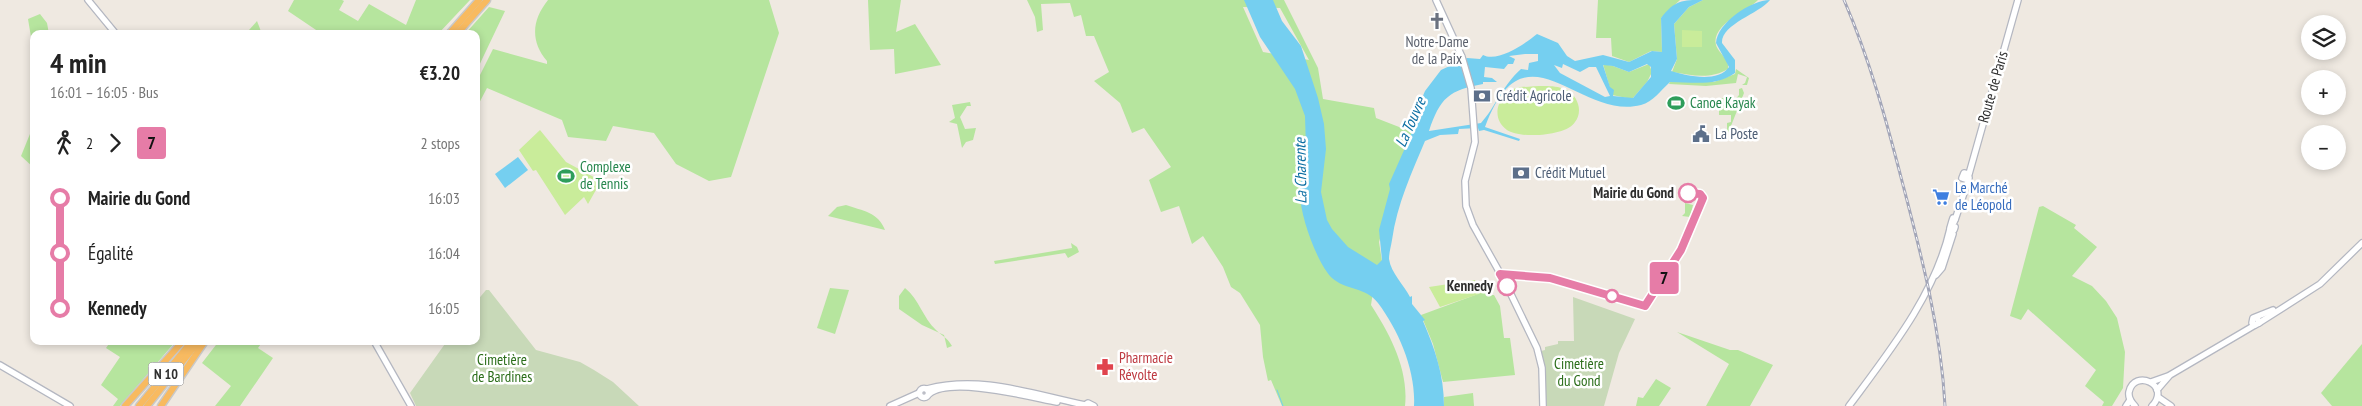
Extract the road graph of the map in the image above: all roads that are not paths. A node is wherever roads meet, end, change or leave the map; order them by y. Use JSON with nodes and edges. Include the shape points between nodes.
{"nodes":[{"id":1,"x":88,"y":0,"type":"edge"},
{"id":2,"x":479,"y":0,"type":"edge"},
{"id":3,"x":487,"y":0,"type":"edge"},
{"id":4,"x":1436,"y":0,"type":"edge"},
{"id":5,"x":2016,"y":0,"type":"edge"},
{"id":6,"x":113,"y":30,"type":"edge"},
{"id":7,"x":453,"y":30,"type":"edge"},
{"id":8,"x":461,"y":30,"type":"edge"},
{"id":9,"x":2360,"y":244,"type":"edge"},
{"id":10,"x":179,"y":345,"type":"edge"},
{"id":11,"x":189,"y":345,"type":"edge"},
{"id":12,"x":196,"y":345,"type":"edge"},
{"id":13,"x":202,"y":345,"type":"edge"},
{"id":14,"x":376,"y":345,"type":"edge"},
{"id":15,"x":0,"y":364,"type":"edge"},
{"id":16,"x":2170,"y":375,"type":"junction"},
{"id":17,"x":2151,"y":382,"type":"junction"},
{"id":18,"x":2157,"y":390,"type":"junction"},
{"id":19,"x":928,"y":392,"type":"junction"},
{"id":20,"x":920,"y":395,"type":"junction"},
{"id":21,"x":2158,"y":397,"type":"junction"},
{"id":22,"x":2130,"y":400,"type":"junction"},
{"id":23,"x":1084,"y":405,"type":"edge"},
{"id":24,"x":70,"y":406,"type":"edge"},
{"id":25,"x":125,"y":406,"type":"edge"},
{"id":26,"x":139,"y":406,"type":"edge"},
{"id":27,"x":147,"y":406,"type":"edge"},
{"id":28,"x":161,"y":406,"type":"edge"},
{"id":29,"x":411,"y":406,"type":"edge"},
{"id":30,"x":890,"y":406,"type":"edge"},
{"id":31,"x":897,"y":406,"type":"edge"},
{"id":32,"x":1074,"y":406,"type":"edge"},
{"id":33,"x":1094,"y":406,"type":"edge"},
{"id":34,"x":1543,"y":406,"type":"edge"},
{"id":35,"x":1849,"y":406,"type":"edge"},
{"id":36,"x":2126,"y":406,"type":"edge"},
{"id":37,"x":2135,"y":406,"type":"edge"},
{"id":38,"x":2153,"y":406,"type":"edge"},
{"id":39,"x":2164,"y":406,"type":"edge"},
{"id":40,"x":2172,"y":406,"type":"edge"}],
"edges":[{"from":1,"to":6,"type":"main road"},
{"from":2,"to":7,"type":"highway"},
{"from":3,"to":8,"type":"highway"},
{"from":4,"to":34,"type":"main road","via":[[1462,57],[1471,88],[1475,142],[1464,191],[1473,225],[1537,348],[1542,368]]},
{"from":5,"to":35,"type":"main road","name":"Route de Paris","via":[[1942,268],[1932,279],[1902,332]]},
{"from":9,"to":16,"type":"main road","via":[[2309,292]]},
{"from":10,"to":25,"type":"highway"},
{"from":11,"to":26,"type":"highway","number":"N 10"},
{"from":12,"to":27,"type":"highway","number":"N 10"},
{"from":13,"to":28,"type":"highway"},
{"from":14,"to":29,"type":"main road"},
{"from":15,"to":24,"type":"main road"},
{"from":16,"to":17,"type":"main road"},
{"from":16,"to":18,"type":"main road"},
{"from":17,"to":18,"type":"main road"},
{"from":17,"to":22,"type":"main road","via":[[2143,380],[2134,384],[2129,391]]},
{"from":18,"to":21,"type":"main road"},
{"from":19,"to":20,"type":"main road","via":[[926,398]]},
{"from":19,"to":23,"type":"main road","via":[[961,382]]},
{"from":19,"to":32,"type":"main road","via":[[956,387],[986,389]]},
{"from":20,"to":30,"type":"main road"},
{"from":20,"to":31,"type":"main road"},
{"from":21,"to":38,"type":"main road"},
{"from":21,"to":40,"type":"main road"},
{"from":22,"to":36,"type":"main road"},
{"from":22,"to":37,"type":"main road"},
{"from":23,"to":33,"type":"main road"},
{"from":38,"to":39,"type":"main road"}]}
